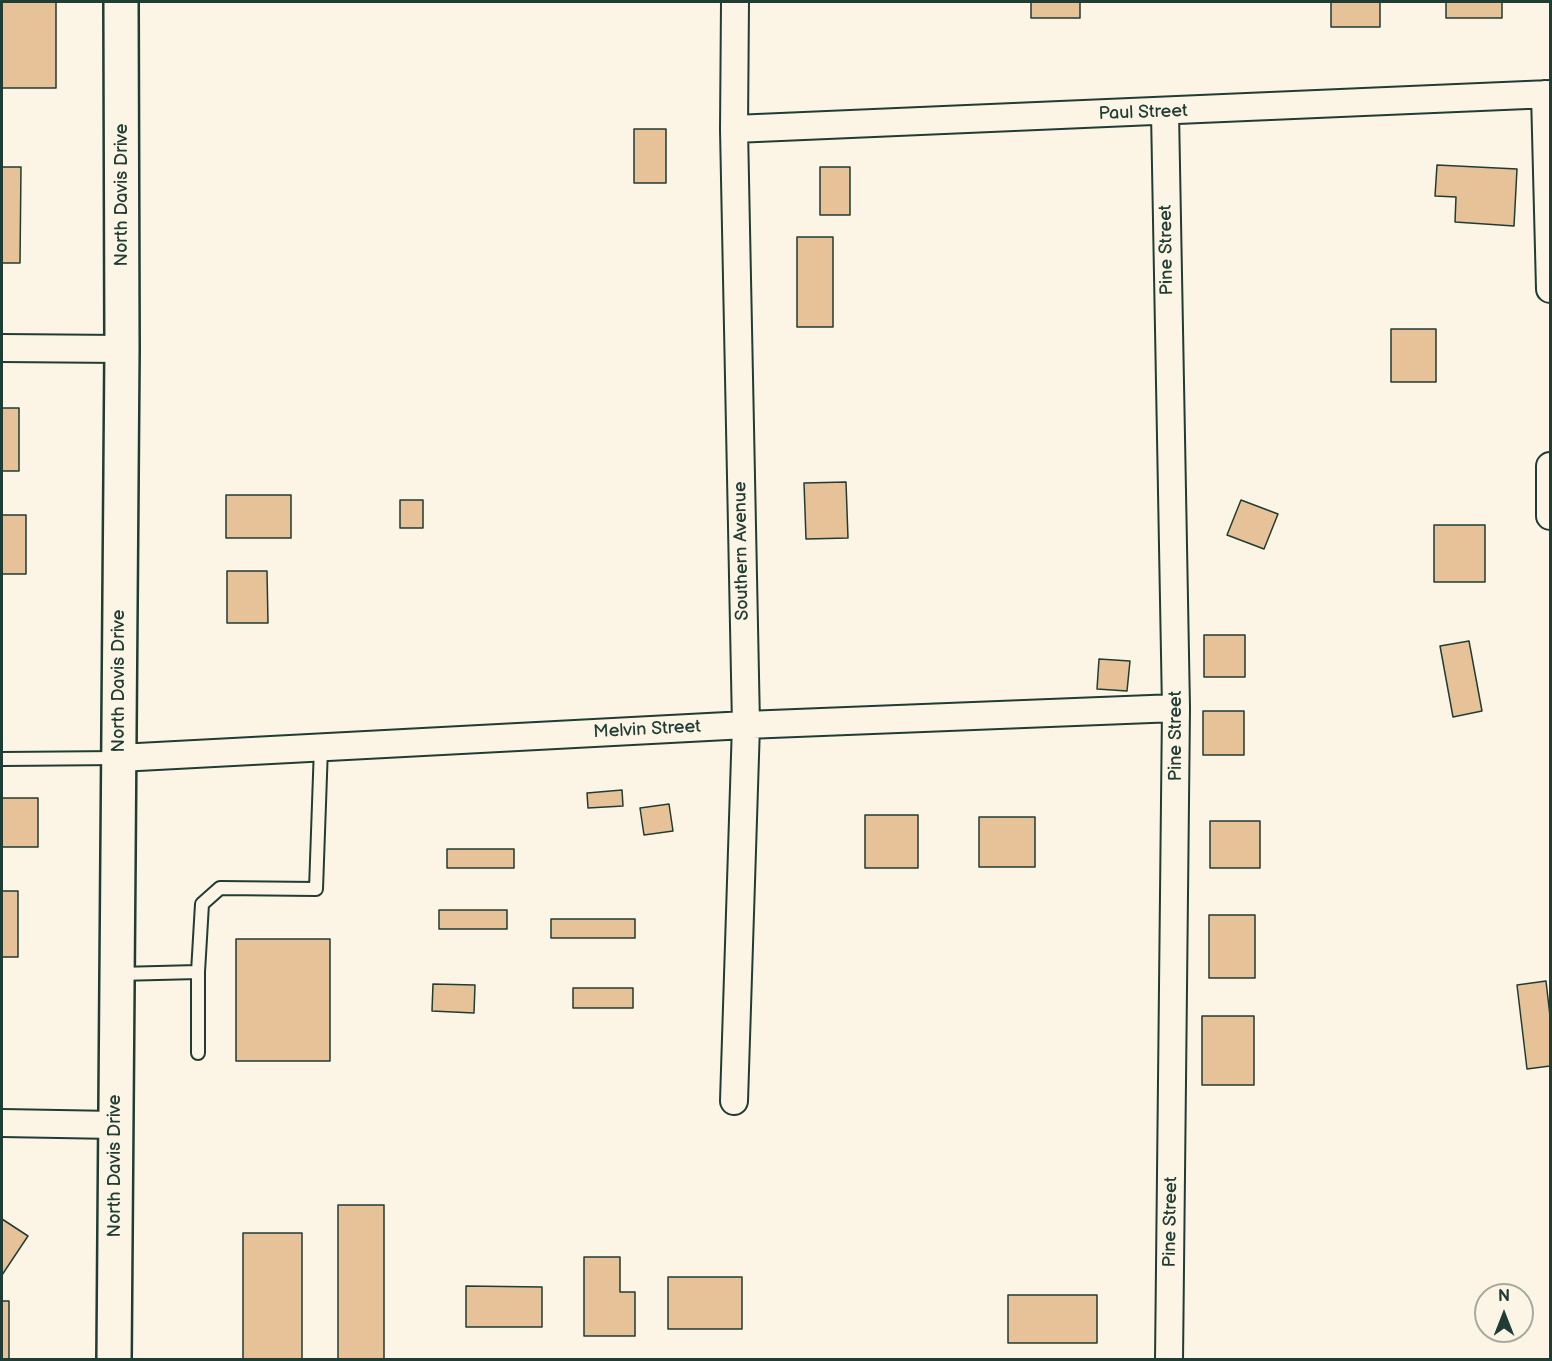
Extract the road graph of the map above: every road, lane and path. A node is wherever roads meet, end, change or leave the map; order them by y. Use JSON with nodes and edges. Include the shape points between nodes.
{"nodes":[{"id":1,"x":122,"y":2,"type":"edge"},
{"id":2,"x":735,"y":2,"type":"edge"},
{"id":3,"x":1548,"y":94,"type":"edge"},
{"id":4,"x":1165,"y":112,"type":"junction"},
{"id":5,"x":734,"y":129,"type":"junction"},
{"id":6,"x":1551,"y":289,"type":"edge"},
{"id":7,"x":2,"y":348,"type":"edge"},
{"id":8,"x":122,"y":349,"type":"junction"},
{"id":9,"x":1551,"y":466,"type":"edge"},
{"id":10,"x":1551,"y":516,"type":"edge"},
{"id":11,"x":1176,"y":708,"type":"junction"},
{"id":12,"x":746,"y":725,"type":"junction"},
{"id":13,"x":321,"y":747,"type":"junction"},
{"id":14,"x":119,"y":758,"type":"junction"},
{"id":15,"x":2,"y":759,"type":"edge"},
{"id":16,"x":198,"y":972,"type":"junction"},
{"id":17,"x":116,"y":974,"type":"junction"},
{"id":18,"x":198,"y":1053,"type":"dead end"},
{"id":19,"x":734,"y":1101,"type":"dead end"},
{"id":20,"x":2,"y":1123,"type":"edge"},
{"id":21,"x":115,"y":1125,"type":"junction"},
{"id":22,"x":114,"y":1359,"type":"edge"},
{"id":23,"x":1169,"y":1359,"type":"edge"}],
"edges":[{"from":1,"to":8,"type":"main road","name":"North Davis Drive"},
{"from":2,"to":5,"type":"street","name":"Southern Avenue"},
{"from":3,"to":4,"type":"street","name":"Paul Street"},
{"from":3,"to":6,"type":"street"},
{"from":4,"to":5,"type":"street","name":"Paul Street"},
{"from":4,"to":11,"type":"street","name":"Pine Street"},
{"from":5,"to":12,"type":"street","name":"Southern Avenue"},
{"from":7,"to":8,"type":"street"},
{"from":8,"to":14,"type":"main road","name":"North Davis Drive"},
{"from":9,"to":10,"type":"street"},
{"from":11,"to":12,"type":"street","name":"Melvin Street"},
{"from":11,"to":23,"type":"street","name":"Pine Street"},
{"from":12,"to":13,"type":"street","name":"Melvin Street"},
{"from":12,"to":19,"type":"street","name":"Southern Avenue"},
{"from":13,"to":14,"type":"street","name":"Melvin Street"},
{"from":13,"to":16,"type":"lane","via":[[316,889],[220,888],[202,904]]},
{"from":14,"to":15,"type":"lane"},
{"from":14,"to":17,"type":"main road","name":"North Davis Drive"},
{"from":16,"to":17,"type":"lane"},
{"from":16,"to":18,"type":"lane"},
{"from":17,"to":21,"type":"main road","name":"North Davis Drive"},
{"from":20,"to":21,"type":"street"},
{"from":21,"to":22,"type":"main road","name":"North Davis Drive"}]}
